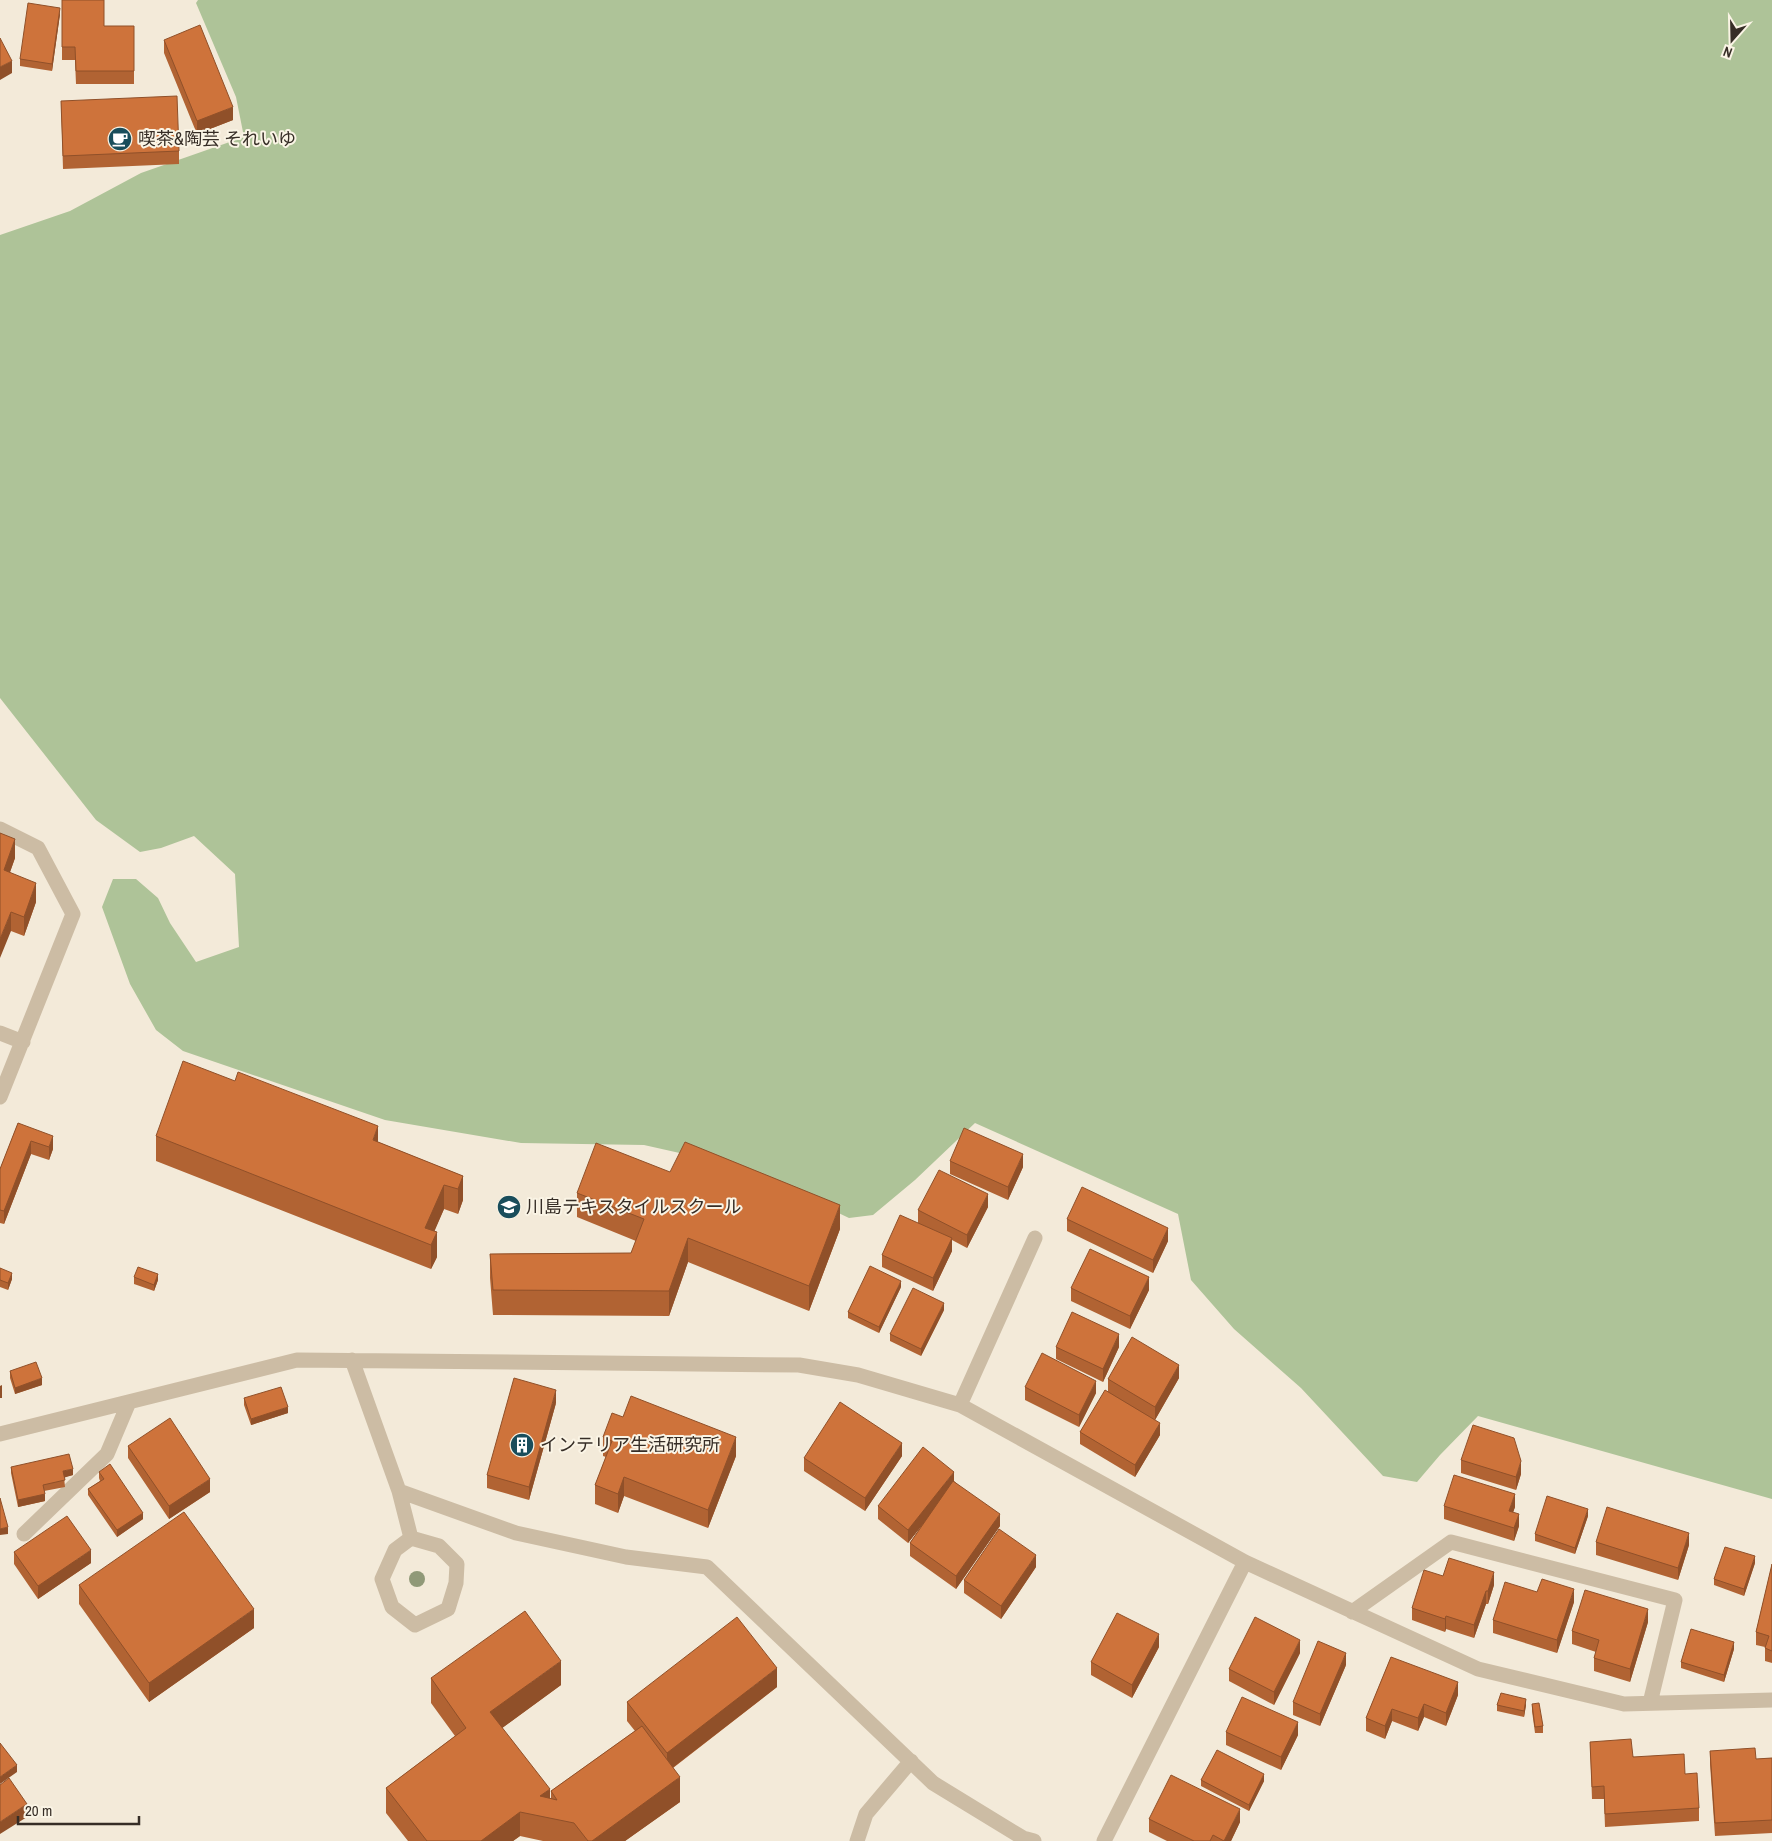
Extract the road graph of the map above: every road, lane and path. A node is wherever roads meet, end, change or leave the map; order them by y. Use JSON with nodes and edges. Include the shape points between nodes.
{"nodes":[{"id":1,"x":0,"y":829,"type":"edge"},
{"id":2,"x":0,"y":1033,"type":"edge"},
{"id":3,"x":23,"y":1042,"type":"junction"},
{"id":4,"x":0,"y":1097,"type":"edge"},
{"id":5,"x":1035,"y":1238,"type":"dead end"},
{"id":6,"x":352,"y":1360,"type":"junction"},
{"id":7,"x":129,"y":1402,"type":"junction"},
{"id":8,"x":960,"y":1405,"type":"junction"},
{"id":9,"x":0,"y":1434,"type":"edge"},
{"id":10,"x":399,"y":1491,"type":"junction"},
{"id":11,"x":24,"y":1534,"type":"dead end"},
{"id":12,"x":411,"y":1538,"type":"junction"},
{"id":13,"x":1246,"y":1562,"type":"junction"},
{"id":14,"x":1352,"y":1612,"type":"junction"},
{"id":15,"x":1772,"y":1700,"type":"edge"},
{"id":16,"x":1650,"y":1703,"type":"junction"},
{"id":17,"x":911,"y":1761,"type":"junction"},
{"id":18,"x":857,"y":1841,"type":"edge"},
{"id":19,"x":1034,"y":1841,"type":"edge"},
{"id":20,"x":1104,"y":1841,"type":"edge"}],
"edges":[{"from":1,"to":3,"type":"street","via":[[38,848],[73,914]]},
{"from":2,"to":3,"type":"street"},
{"from":3,"to":4,"type":"street"},
{"from":5,"to":8,"type":"street"},
{"from":6,"to":7,"type":"street","via":[[297,1360]]},
{"from":6,"to":8,"type":"street","via":[[799,1365],[858,1375]]},
{"from":6,"to":10,"type":"street"},
{"from":7,"to":9,"type":"street"},
{"from":7,"to":11,"type":"street","via":[[107,1454]]},
{"from":8,"to":13,"type":"street"},
{"from":10,"to":12,"type":"street"},
{"from":10,"to":17,"type":"street","via":[[516,1533],[626,1557],[707,1567]]},
{"from":12,"to":12,"type":"street","via":[[395,1550],[382,1579],[392,1608],[415,1625],[448,1609],[456,1584],[457,1564],[439,1546]]},
{"from":13,"to":14,"type":"street"},
{"from":13,"to":20,"type":"street"},
{"from":14,"to":16,"type":"street","via":[[1478,1669],[1624,1704]]},
{"from":14,"to":16,"type":"street","via":[[1451,1542],[1675,1600]]},
{"from":15,"to":16,"type":"street"},
{"from":17,"to":18,"type":"street","via":[[866,1814]]},
{"from":17,"to":19,"type":"street","via":[[933,1783]]}]}
